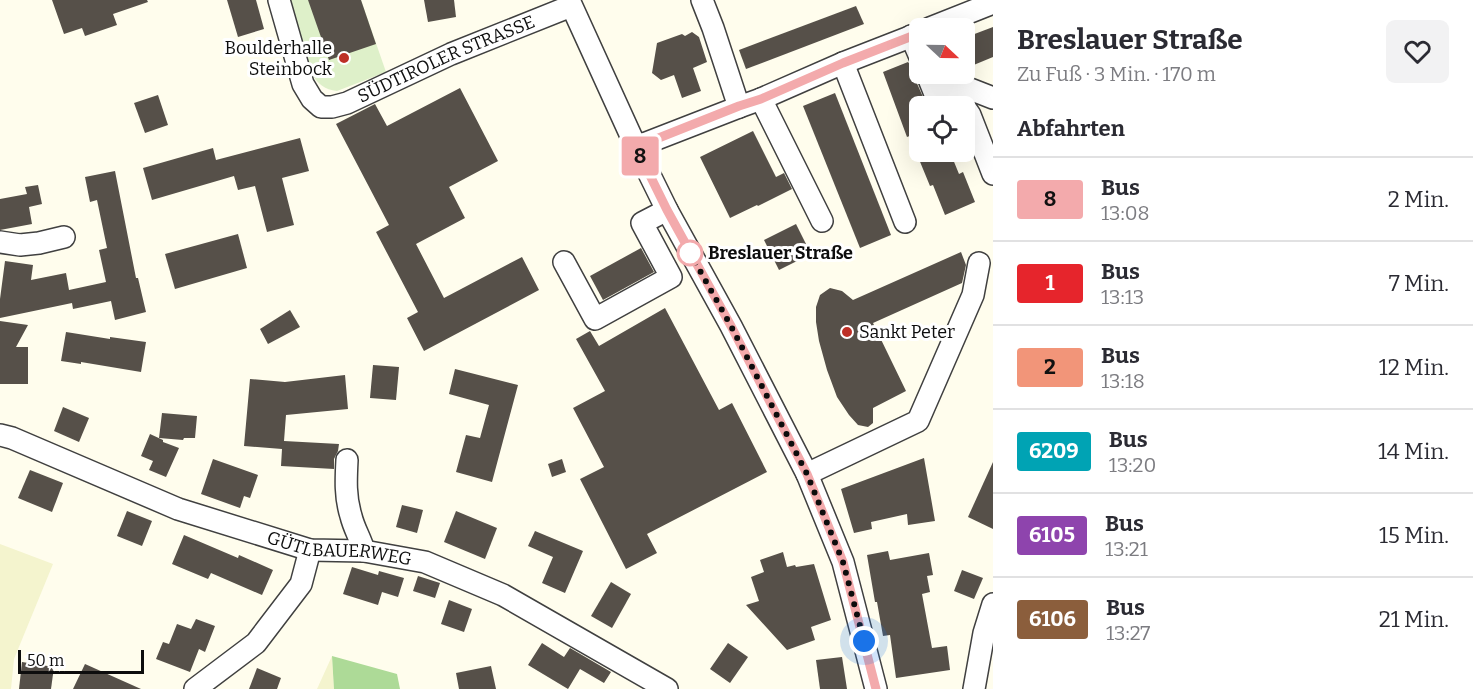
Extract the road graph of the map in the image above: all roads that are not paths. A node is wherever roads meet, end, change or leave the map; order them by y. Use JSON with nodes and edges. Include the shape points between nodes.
{"nodes":[{"id":1,"x":279,"y":0,"type":"edge"},
{"id":2,"x":702,"y":0,"type":"edge"},
{"id":3,"x":570,"y":3,"type":"edge"},
{"id":4,"x":990,"y":3,"type":"edge"},
{"id":5,"x":958,"y":18,"type":"edge"},
{"id":6,"x":909,"y":40,"type":"edge"},
{"id":7,"x":843,"y":63,"type":"junction"},
{"id":8,"x":949,"y":84,"type":"edge"},
{"id":9,"x":960,"y":84,"type":"edge"},
{"id":10,"x":993,"y":98,"type":"edge"},
{"id":11,"x":761,"y":99,"type":"junction"},
{"id":12,"x":739,"y":106,"type":"junction"},
{"id":13,"x":636,"y":147,"type":"junction"},
{"id":14,"x":993,"y":174,"type":"edge"},
{"id":15,"x":667,"y":210,"type":"junction"},
{"id":16,"x":822,"y":221,"type":"dead end"},
{"id":17,"x":905,"y":222,"type":"dead end"},
{"id":18,"x":64,"y":237,"type":"dead end"},
{"id":19,"x":0,"y":242,"type":"edge"},
{"id":20,"x":564,"y":262,"type":"dead end"},
{"id":21,"x":979,"y":263,"type":"dead end"},
{"id":22,"x":0,"y":435,"type":"edge"},
{"id":23,"x":346,"y":460,"type":"dead end"},
{"id":24,"x":807,"y":474,"type":"junction"},
{"id":25,"x":310,"y":550,"type":"junction"},
{"id":26,"x":364,"y":551,"type":"junction"},
{"id":27,"x":993,"y":604,"type":"edge"},
{"id":28,"x":195,"y":689,"type":"edge"},
{"id":29,"x":668,"y":689,"type":"edge"},
{"id":30,"x":876,"y":689,"type":"edge"},
{"id":31,"x":974,"y":689,"type":"edge"}],
"edges":[{"from":1,"to":3,"type":"street","name":"SÜDTIROLER STRASSE","via":[[303,84],[321,107],[346,103]]},
{"from":2,"to":12,"type":"street"},
{"from":3,"to":13,"type":"street"},
{"from":4,"to":5,"type":"street"},
{"from":6,"to":7,"type":"street"},
{"from":7,"to":11,"type":"street"},
{"from":7,"to":17,"type":"street"},
{"from":8,"to":14,"type":"street","via":[[970,115]]},
{"from":9,"to":10,"type":"street"},
{"from":11,"to":12,"type":"street"},
{"from":11,"to":16,"type":"street"},
{"from":12,"to":13,"type":"street"},
{"from":13,"to":15,"type":"street"},
{"from":15,"to":20,"type":"street","via":[[642,223],[671,278],[595,319]]},
{"from":15,"to":24,"type":"street"},
{"from":18,"to":19,"type":"street","via":[[20,245]]},
{"from":21,"to":24,"type":"street","via":[[973,295],[918,421]]},
{"from":22,"to":25,"type":"street","name":"GÜTLBAUERWEG","via":[[178,509]]},
{"from":23,"to":26,"type":"street","via":[[346,494]]},
{"from":24,"to":30,"type":"street","via":[[843,562]]},
{"from":25,"to":26,"type":"street","name":"GÜTLBAUERWEG"},
{"from":25,"to":28,"type":"street","via":[[301,584],[256,643]]},
{"from":26,"to":29,"type":"street","name":"GÜTLBAUERWEG","via":[[425,562],[503,596]]},
{"from":27,"to":31,"type":"street"}]}
